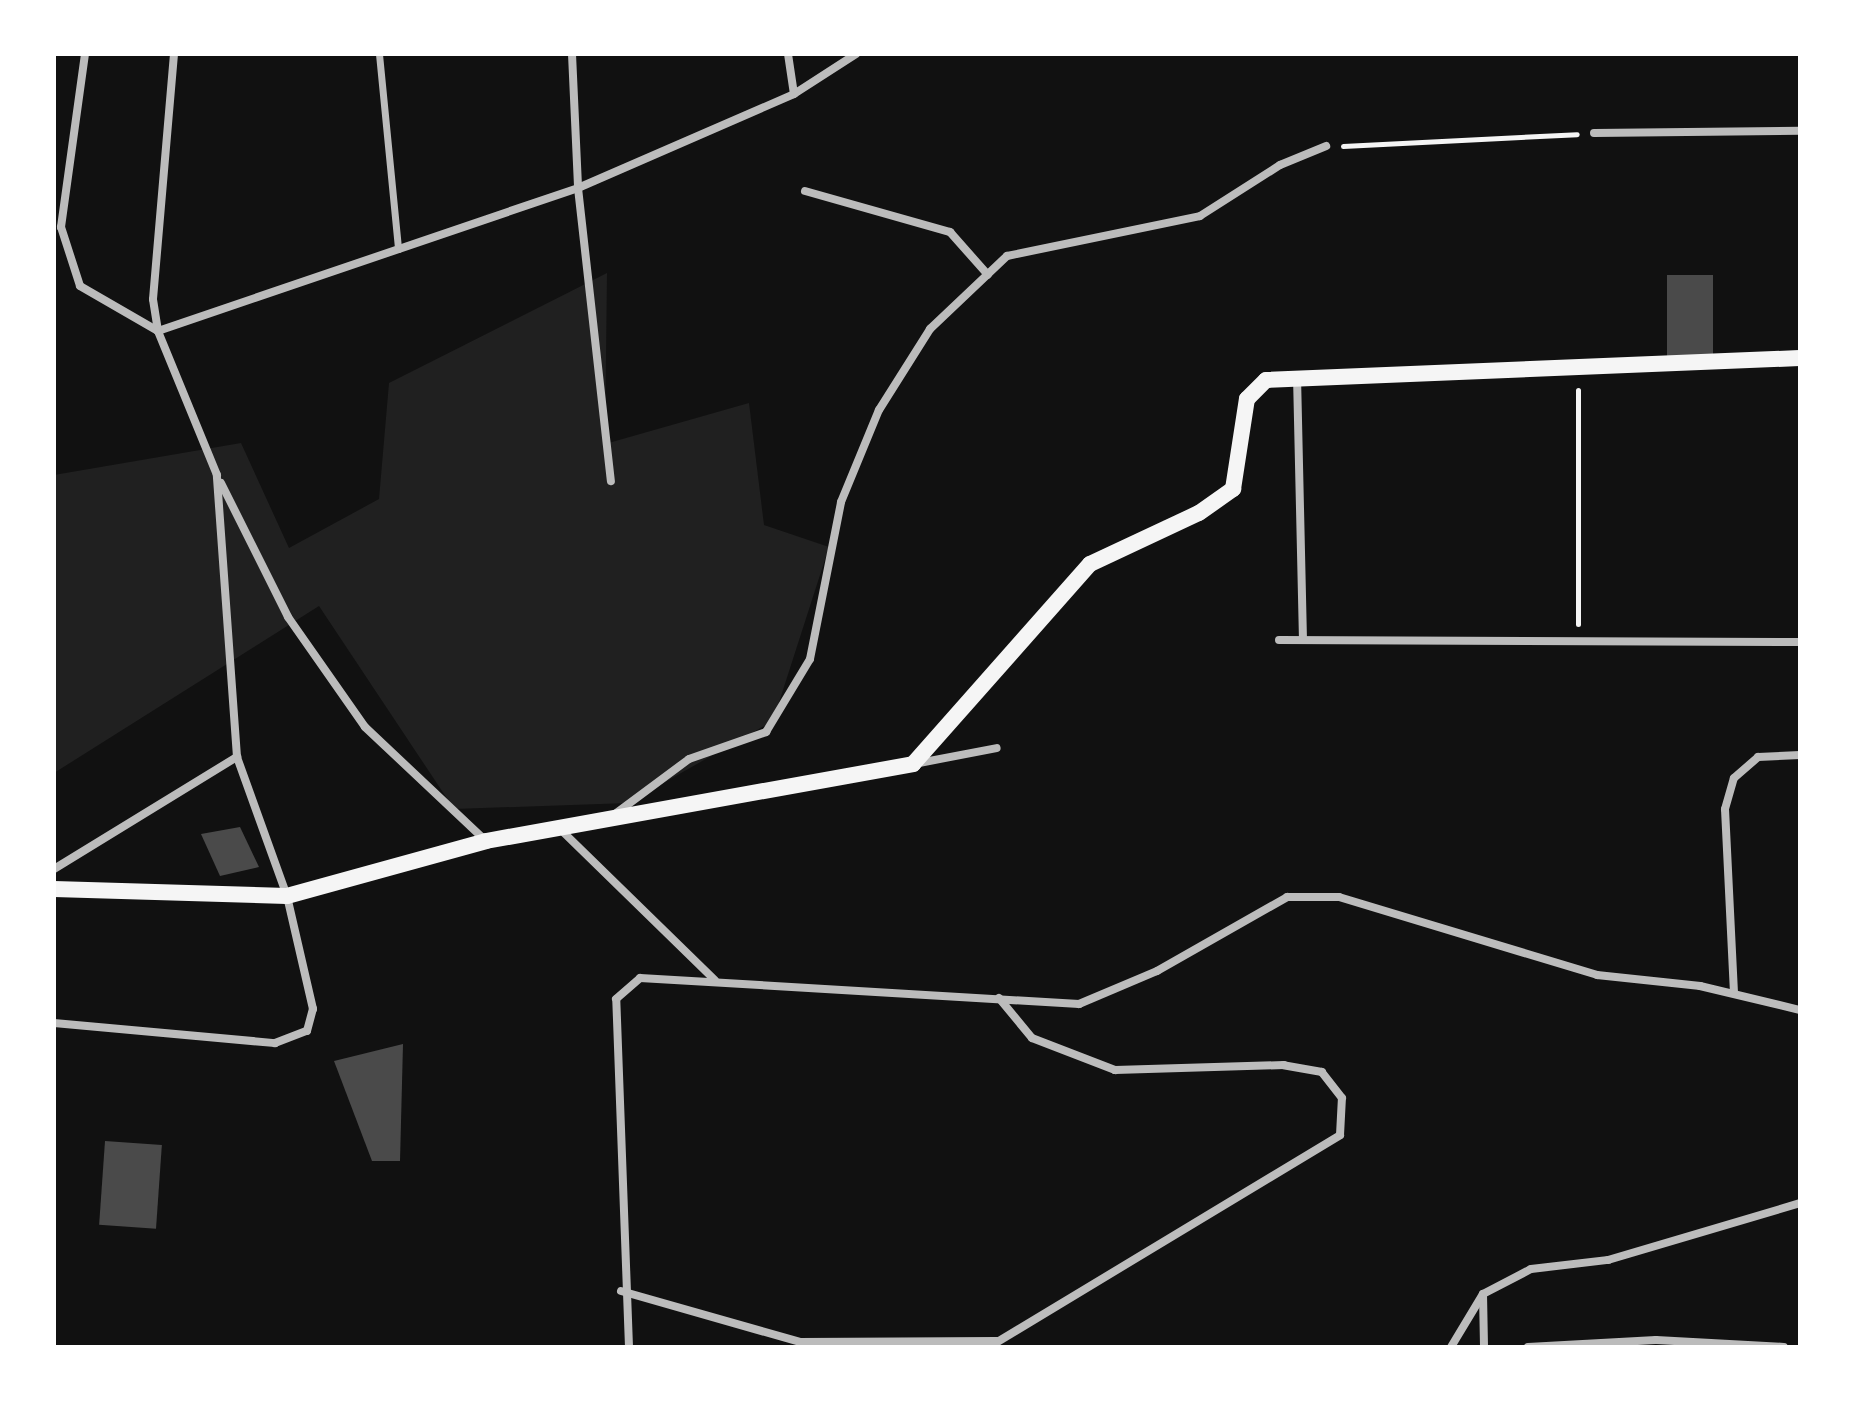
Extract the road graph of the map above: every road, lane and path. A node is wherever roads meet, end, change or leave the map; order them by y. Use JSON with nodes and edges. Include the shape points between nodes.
{"nodes":[{"id":1,"x":85,"y":54,"type":"edge"},
{"id":2,"x":174,"y":54,"type":"edge"},
{"id":3,"x":379,"y":54,"type":"edge"},
{"id":4,"x":572,"y":54,"type":"edge"},
{"id":5,"x":788,"y":54,"type":"edge"},
{"id":6,"x":856,"y":54,"type":"edge"},
{"id":7,"x":794,"y":94,"type":"junction"},
{"id":8,"x":1800,"y":131,"type":"edge"},
{"id":9,"x":1594,"y":133,"type":"joint"},
{"id":10,"x":1326,"y":146,"type":"joint"},
{"id":11,"x":578,"y":188,"type":"junction"},
{"id":12,"x":805,"y":191,"type":"dead end"},
{"id":13,"x":398,"y":249,"type":"junction"},
{"id":14,"x":988,"y":275,"type":"junction"},
{"id":15,"x":158,"y":331,"type":"junction"},
{"id":16,"x":1800,"y":358,"type":"edge"},
{"id":17,"x":1578,"y":363,"type":"junction"},
{"id":18,"x":1297,"y":375,"type":"junction"},
{"id":19,"x":217,"y":475,"type":"junction"},
{"id":20,"x":611,"y":481,"type":"dead end"},
{"id":21,"x":1279,"y":640,"type":"dead end"},
{"id":22,"x":1303,"y":640,"type":"junction"},
{"id":23,"x":1578,"y":641,"type":"junction"},
{"id":24,"x":1800,"y":642,"type":"edge"},
{"id":25,"x":997,"y":748,"type":"dead end"},
{"id":26,"x":1800,"y":755,"type":"edge"},
{"id":27,"x":237,"y":757,"type":"junction"},
{"id":28,"x":913,"y":764,"type":"junction"},
{"id":29,"x":611,"y":817,"type":"junction"},
{"id":30,"x":559,"y":828,"type":"junction"},
{"id":31,"x":486,"y":841,"type":"junction"},
{"id":32,"x":54,"y":869,"type":"edge"},
{"id":33,"x":54,"y":889,"type":"edge"},
{"id":34,"x":287,"y":896,"type":"junction"},
{"id":35,"x":715,"y":981,"type":"junction"},
{"id":36,"x":1734,"y":993,"type":"junction"},
{"id":37,"x":999,"y":998,"type":"junction"},
{"id":38,"x":1800,"y":1010,"type":"edge"},
{"id":39,"x":54,"y":1023,"type":"edge"},
{"id":40,"x":1800,"y":1203,"type":"edge"},
{"id":41,"x":621,"y":1291,"type":"junction"},
{"id":42,"x":1483,"y":1294,"type":"junction"},
{"id":43,"x":998,"y":1341,"type":"junction"},
{"id":44,"x":629,"y":1347,"type":"edge"},
{"id":45,"x":989,"y":1347,"type":"edge"},
{"id":46,"x":1451,"y":1347,"type":"edge"},
{"id":47,"x":1484,"y":1347,"type":"edge"},
{"id":48,"x":1528,"y":1347,"type":"edge"},
{"id":49,"x":1784,"y":1347,"type":"edge"}],
"edges":[{"from":1,"to":15,"type":"street","via":[[61,227],[80,286]]},
{"from":2,"to":15,"type":"street","via":[[152,263]]},
{"from":3,"to":13,"type":"street"},
{"from":4,"to":11,"type":"street"},
{"from":5,"to":7,"type":"street"},
{"from":6,"to":7,"type":"street"},
{"from":7,"to":11,"type":"street"},
{"from":8,"to":9,"type":"street"},
{"from":9,"to":10,"type":"path"},
{"from":10,"to":14,"type":"street","via":[[1280,165],[1200,216],[1007,256]]},
{"from":11,"to":13,"type":"street"},
{"from":11,"to":20,"type":"street"},
{"from":12,"to":14,"type":"street","via":[[950,232]]},
{"from":13,"to":15,"type":"street"},
{"from":14,"to":29,"type":"street","via":[[930,329],[879,410],[841,502],[810,659],[766,732],[689,759]]},
{"from":15,"to":19,"type":"street"},
{"from":16,"to":17,"type":"main road"},
{"from":17,"to":18,"type":"main road"},
{"from":17,"to":23,"type":"path"},
{"from":18,"to":22,"type":"street"},
{"from":18,"to":28,"type":"main road","via":[[1266,380],[1247,399],[1233,489],[1199,513],[1090,564]]},
{"from":19,"to":27,"type":"street"},
{"from":19,"to":31,"type":"street","via":[[288,617],[365,727]]},
{"from":21,"to":22,"type":"street"},
{"from":22,"to":23,"type":"street"},
{"from":23,"to":24,"type":"street"},
{"from":25,"to":28,"type":"street"},
{"from":26,"to":36,"type":"street","via":[[1758,757],[1734,778],[1725,809]]},
{"from":27,"to":32,"type":"street"},
{"from":27,"to":34,"type":"street"},
{"from":28,"to":29,"type":"main road"},
{"from":29,"to":30,"type":"main road"},
{"from":30,"to":31,"type":"main road"},
{"from":30,"to":35,"type":"street"},
{"from":31,"to":34,"type":"main road"},
{"from":33,"to":34,"type":"main road"},
{"from":34,"to":39,"type":"street","via":[[313,1009],[307,1031],[275,1043]]},
{"from":35,"to":37,"type":"street"},
{"from":35,"to":41,"type":"street","via":[[640,978],[616,999]]},
{"from":36,"to":37,"type":"street","via":[[1597,975],[1339,897],[1287,897],[1157,971],[1079,1004]]},
{"from":36,"to":38,"type":"street"},
{"from":37,"to":43,"type":"street","via":[[1032,1038],[1115,1070],[1284,1065],[1322,1072],[1342,1098],[1340,1135]]},
{"from":40,"to":42,"type":"street","via":[[1608,1260],[1531,1269]]},
{"from":41,"to":43,"type":"street","via":[[800,1342]]},
{"from":41,"to":44,"type":"street"},
{"from":42,"to":46,"type":"street"},
{"from":42,"to":47,"type":"street"},
{"from":43,"to":45,"type":"street"},
{"from":48,"to":49,"type":"street","via":[[1656,1340]]}]}
